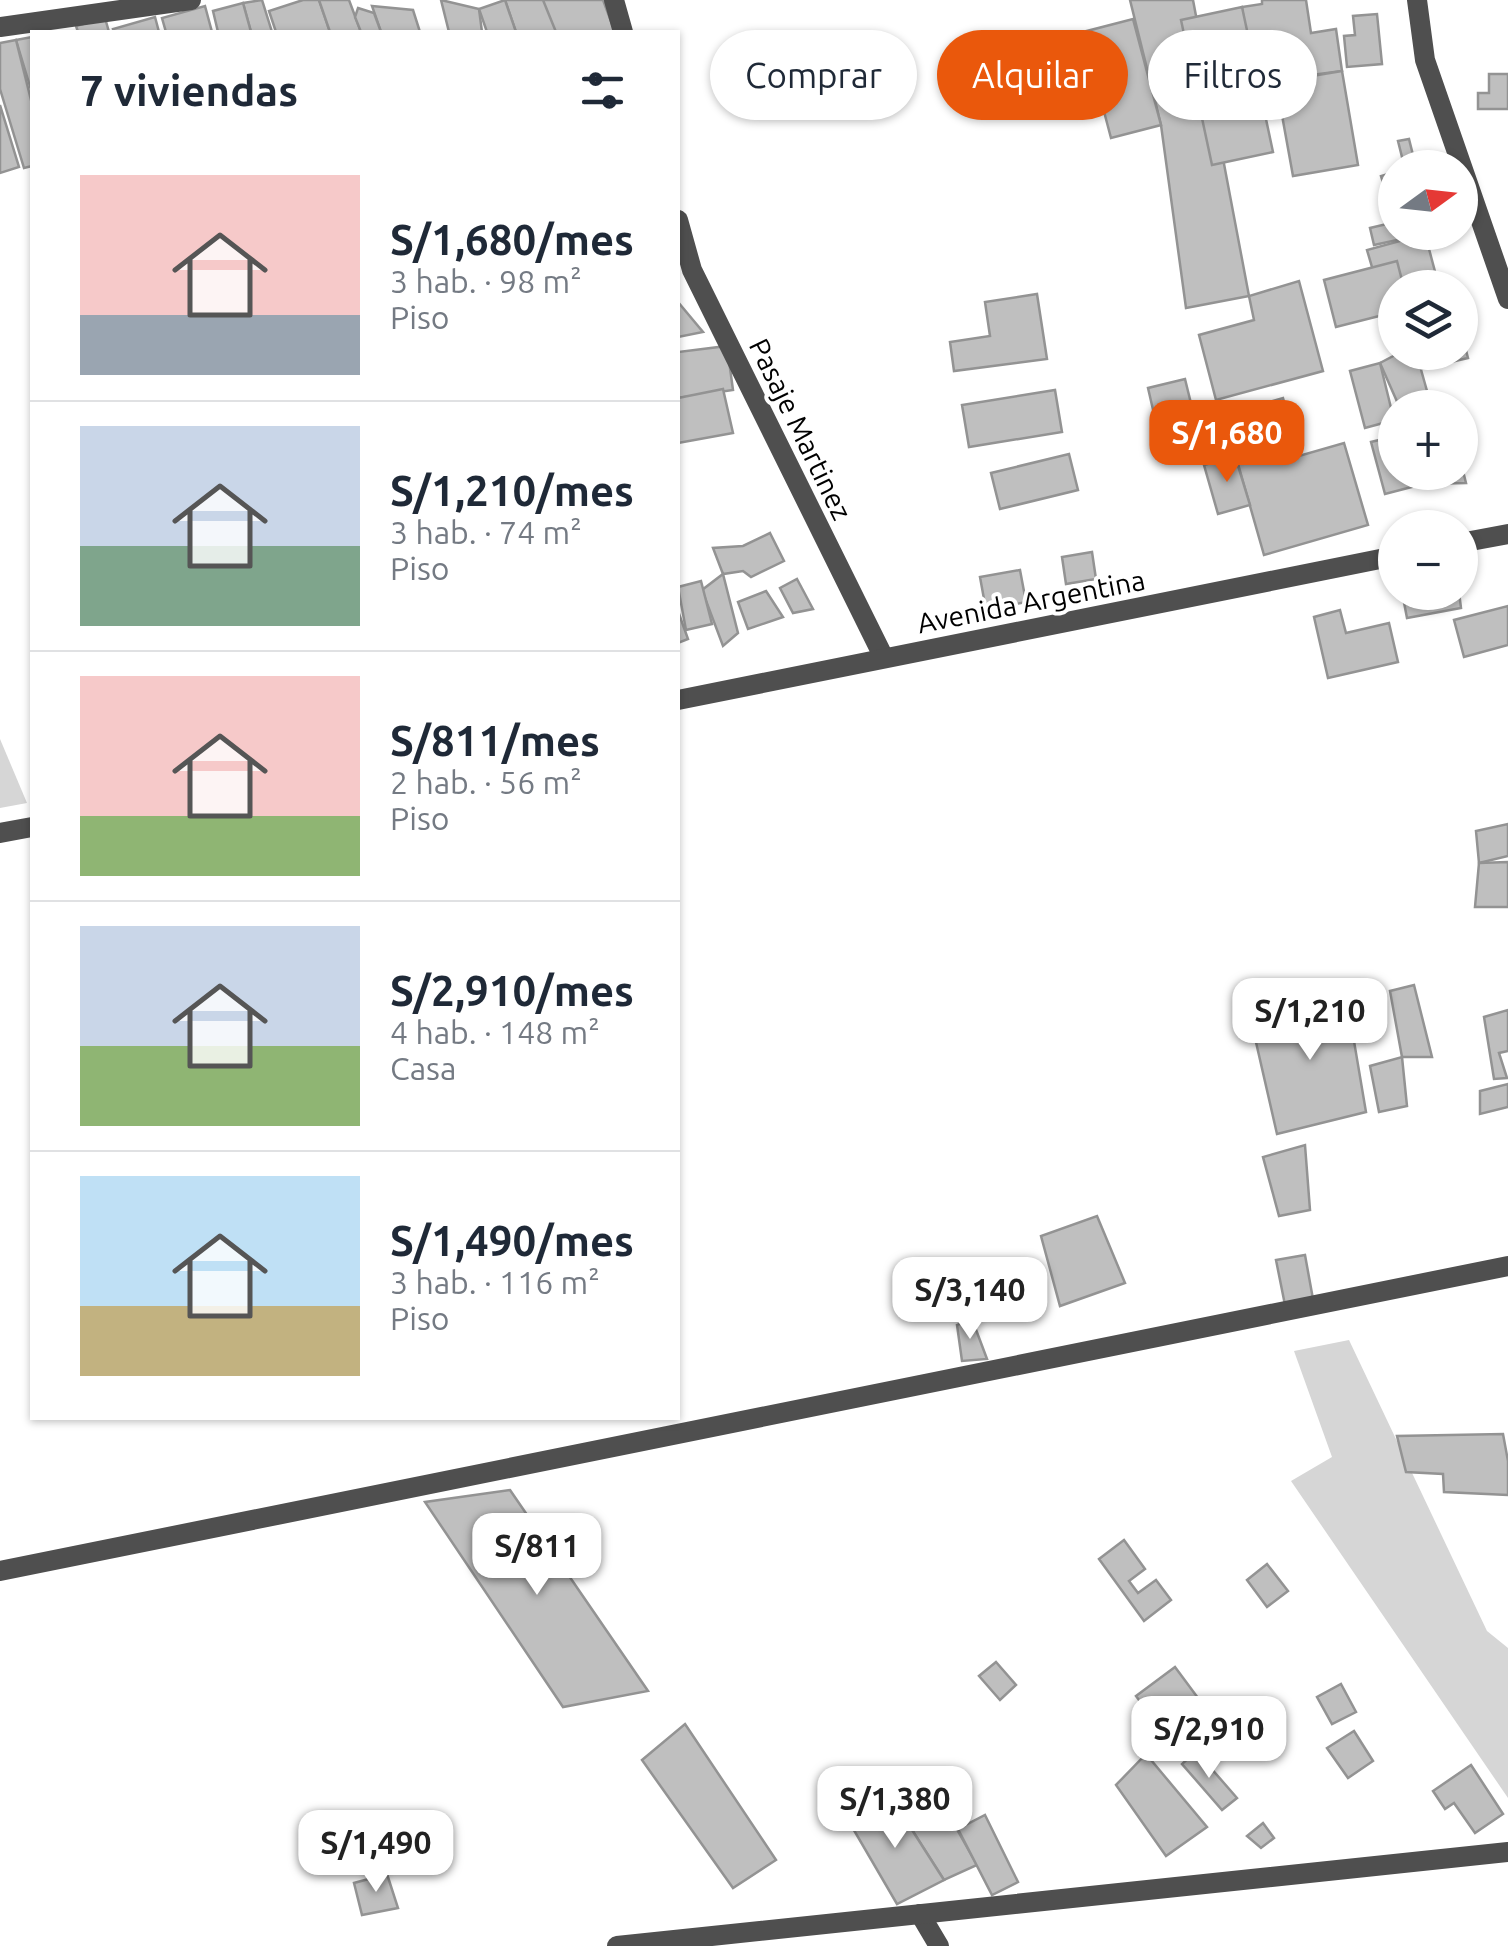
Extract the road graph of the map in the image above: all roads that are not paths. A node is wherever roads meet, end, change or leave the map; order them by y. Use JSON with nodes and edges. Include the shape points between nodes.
{"nodes":[{"id":1,"x":191,"y":0,"type":"edge"},
{"id":2,"x":614,"y":0,"type":"edge"},
{"id":3,"x":1418,"y":0,"type":"edge"},
{"id":4,"x":0,"y":27,"type":"edge"},
{"id":5,"x":622,"y":30,"type":"edge"},
{"id":6,"x":680,"y":227,"type":"edge"},
{"id":7,"x":1508,"y":299,"type":"edge"},
{"id":8,"x":1508,"y":534,"type":"edge"},
{"id":9,"x":1478,"y":540,"type":"edge"},
{"id":10,"x":1378,"y":559,"type":"edge"},
{"id":11,"x":884,"y":658,"type":"junction"},
{"id":12,"x":680,"y":700,"type":"edge"},
{"id":13,"x":30,"y":827,"type":"edge"},
{"id":14,"x":0,"y":833,"type":"edge"},
{"id":15,"x":1508,"y":1266,"type":"edge"},
{"id":16,"x":0,"y":1572,"type":"edge"},
{"id":17,"x":1508,"y":1852,"type":"edge"},
{"id":18,"x":920,"y":1914,"type":"junction"},
{"id":19,"x":617,"y":1946,"type":"edge"},
{"id":20,"x":938,"y":1946,"type":"edge"}],
"edges":[{"from":1,"to":4,"type":"street"},
{"from":2,"to":5,"type":"street"},
{"from":3,"to":7,"type":"street","via":[[1424,60]]},
{"from":6,"to":11,"type":"street","name":"Pasaje Martinez","via":[[692,270]]},
{"from":8,"to":9,"type":"street"},
{"from":10,"to":11,"type":"street","name":"Avenida Argentina"},
{"from":11,"to":12,"type":"street","name":"Avenida Argentina"},
{"from":13,"to":14,"type":"street"},
{"from":15,"to":16,"type":"street"},
{"from":17,"to":18,"type":"street"},
{"from":18,"to":19,"type":"street"},
{"from":18,"to":20,"type":"street"}]}
